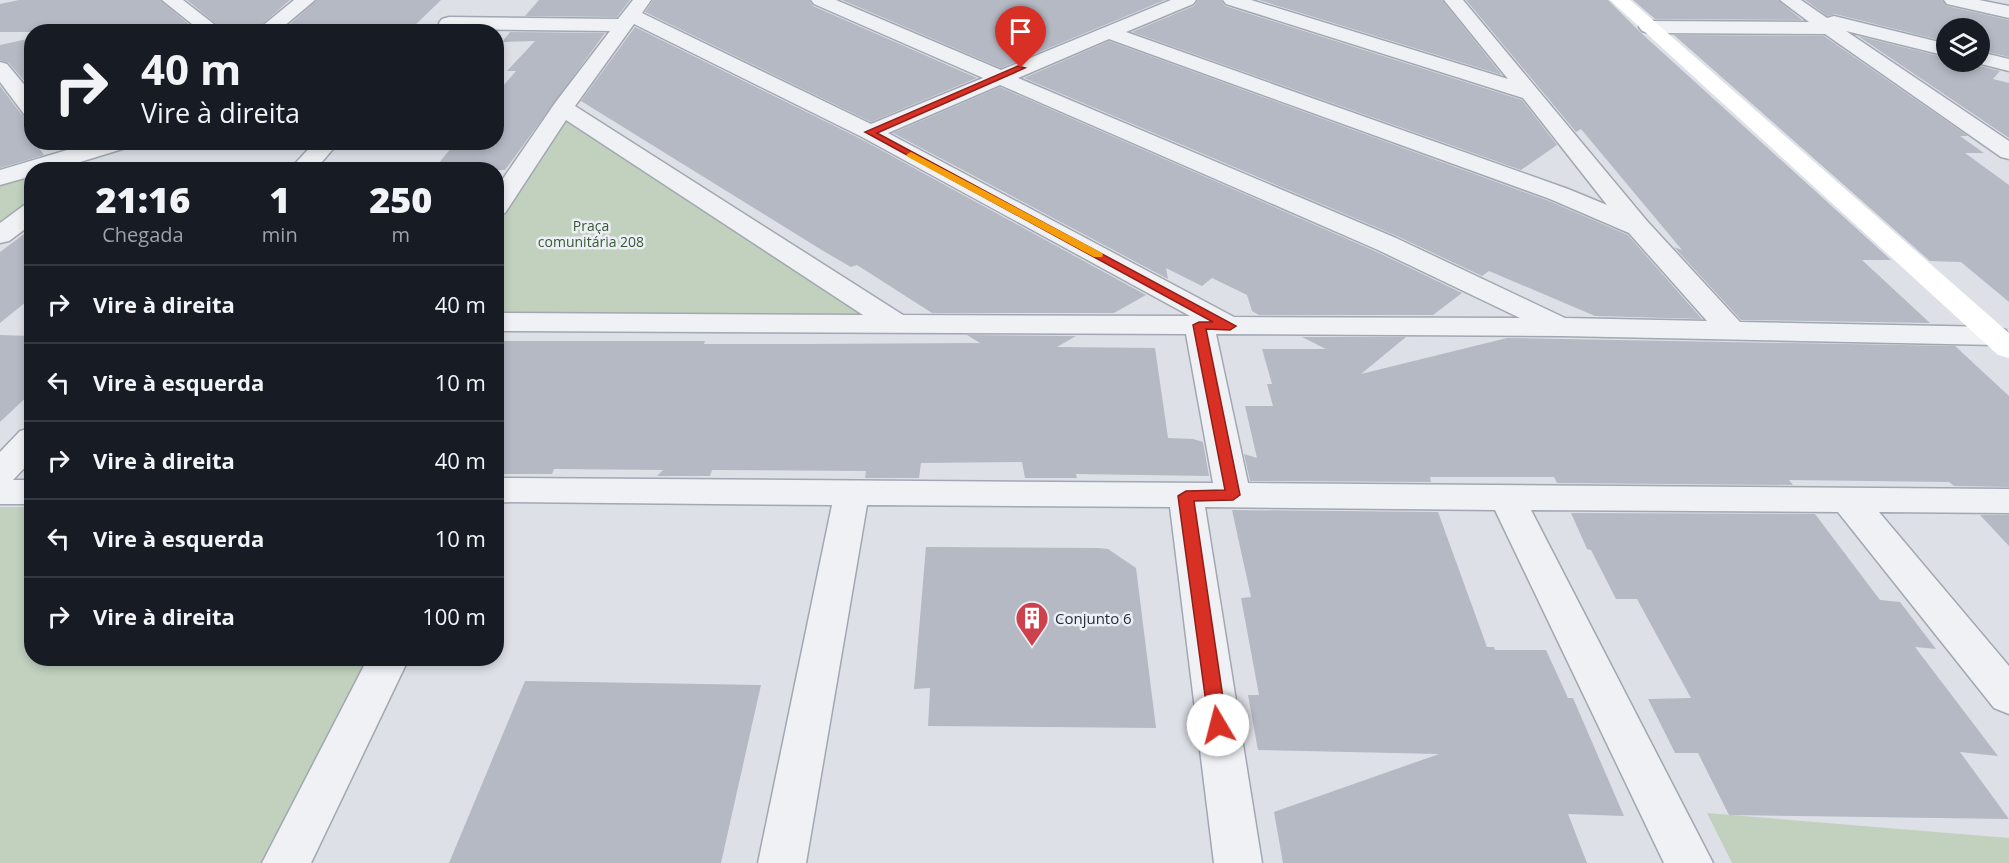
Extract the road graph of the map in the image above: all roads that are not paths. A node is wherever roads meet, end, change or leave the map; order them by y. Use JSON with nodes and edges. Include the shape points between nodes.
{"nodes":[{"id":1,"x":171,"y":0,"type":"edge"},
{"id":2,"x":306,"y":0,"type":"edge"},
{"id":3,"x":820,"y":0,"type":"edge"},
{"id":4,"x":1187,"y":0,"type":"edge"},
{"id":5,"x":1232,"y":0,"type":"edge"},
{"id":6,"x":1453,"y":0,"type":"edge"},
{"id":7,"x":1619,"y":0,"type":"edge"},
{"id":8,"x":1789,"y":0,"type":"edge"},
{"id":9,"x":1953,"y":0,"type":"edge"},
{"id":10,"x":465,"y":8,"type":"dead end"},
{"id":11,"x":2009,"y":12,"type":"edge"},
{"id":12,"x":632,"y":13,"type":"edge"},
{"id":13,"x":1822,"y":23,"type":"junction"},
{"id":14,"x":204,"y":24,"type":"edge"},
{"id":15,"x":274,"y":24,"type":"edge"},
{"id":16,"x":448,"y":24,"type":"edge"},
{"id":17,"x":485,"y":24,"type":"edge"},
{"id":18,"x":1649,"y":27,"type":"junction"},
{"id":19,"x":1110,"y":33,"type":"junction"},
{"id":20,"x":1936,"y":48,"type":"edge"},
{"id":21,"x":1990,"y":60,"type":"edge"},
{"id":22,"x":2009,"y":65,"type":"edge"},
{"id":23,"x":0,"y":68,"type":"edge"},
{"id":24,"x":999,"y":77,"type":"junction"},
{"id":25,"x":1531,"y":93,"type":"junction"},
{"id":26,"x":24,"y":99,"type":"edge"},
{"id":27,"x":563,"y":108,"type":"junction"},
{"id":28,"x":1965,"y":121,"type":"junction"},
{"id":29,"x":2009,"y":130,"type":"edge"},
{"id":30,"x":870,"y":132,"type":"junction"},
{"id":31,"x":95,"y":150,"type":"edge"},
{"id":32,"x":320,"y":150,"type":"edge"},
{"id":33,"x":2009,"y":152,"type":"edge"},
{"id":34,"x":72,"y":157,"type":"edge"},
{"id":35,"x":55,"y":162,"type":"edge"},
{"id":36,"x":309,"y":162,"type":"edge"},
{"id":37,"x":24,"y":171,"type":"edge"},
{"id":38,"x":0,"y":178,"type":"edge"},
{"id":39,"x":504,"y":196,"type":"edge"},
{"id":40,"x":24,"y":217,"type":"edge"},
{"id":41,"x":1638,"y":227,"type":"junction"},
{"id":42,"x":0,"y":235,"type":"edge"},
{"id":43,"x":504,"y":322,"type":"edge"},
{"id":44,"x":1199,"y":325,"type":"junction"},
{"id":45,"x":898,"y":326,"type":"junction"},
{"id":46,"x":1230,"y":326,"type":"junction"},
{"id":47,"x":1561,"y":327,"type":"junction"},
{"id":48,"x":1732,"y":331,"type":"junction"},
{"id":49,"x":2002,"y":342,"type":"edge"},
{"id":50,"x":24,"y":448,"type":"edge"},
{"id":51,"x":0,"y":472,"type":"edge"},
{"id":52,"x":504,"y":490,"type":"edge"},
{"id":53,"x":0,"y":492,"type":"edge"},
{"id":54,"x":24,"y":492,"type":"edge"},
{"id":55,"x":852,"y":493,"type":"junction"},
{"id":56,"x":1233,"y":495,"type":"junction"},
{"id":57,"x":1186,"y":496,"type":"junction"},
{"id":58,"x":1506,"y":496,"type":"junction"},
{"id":59,"x":1848,"y":500,"type":"junction"},
{"id":60,"x":2009,"y":501,"type":"edge"},
{"id":61,"x":385,"y":666,"type":"edge"},
{"id":62,"x":2009,"y":696,"type":"edge"},
{"id":63,"x":286,"y":863,"type":"edge"},
{"id":64,"x":782,"y":863,"type":"edge"},
{"id":65,"x":1238,"y":863,"type":"edge"},
{"id":66,"x":1689,"y":863,"type":"edge"}],
"edges":[{"from":1,"to":14,"type":"street"},
{"from":2,"to":15,"type":"street"},
{"from":3,"to":24,"type":"street"},
{"from":4,"to":19,"type":"street"},
{"from":5,"to":25,"type":"street"},
{"from":6,"to":25,"type":"street"},
{"from":7,"to":18,"type":"street"},
{"from":8,"to":13,"type":"street"},
{"from":9,"to":11,"type":"street"},
{"from":10,"to":16,"type":"street"},
{"from":12,"to":17,"type":"street"},
{"from":12,"to":27,"type":"street"},
{"from":12,"to":30,"type":"street"},
{"from":13,"to":18,"type":"street"},
{"from":13,"to":20,"type":"street"},
{"from":13,"to":28,"type":"street"},
{"from":18,"to":49,"type":"street"},
{"from":19,"to":24,"type":"street"},
{"from":19,"to":41,"type":"street","via":[[1559,194]]},
{"from":21,"to":22,"type":"street"},
{"from":23,"to":26,"type":"street"},
{"from":24,"to":30,"type":"street"},
{"from":24,"to":47,"type":"street","via":[[1387,244]]},
{"from":25,"to":41,"type":"street"},
{"from":27,"to":39,"type":"street"},
{"from":27,"to":45,"type":"street"},
{"from":28,"to":29,"type":"street"},
{"from":28,"to":33,"type":"street"},
{"from":30,"to":46,"type":"street"},
{"from":31,"to":34,"type":"street"},
{"from":32,"to":36,"type":"street"},
{"from":34,"to":35,"type":"street"},
{"from":37,"to":38,"type":"street"},
{"from":40,"to":42,"type":"street"},
{"from":41,"to":48,"type":"street"},
{"from":43,"to":45,"type":"street"},
{"from":44,"to":45,"type":"street"},
{"from":44,"to":46,"type":"street"},
{"from":44,"to":56,"type":"street"},
{"from":46,"to":47,"type":"street"},
{"from":47,"to":48,"type":"street"},
{"from":48,"to":49,"type":"street"},
{"from":50,"to":51,"type":"street"},
{"from":52,"to":55,"type":"street"},
{"from":53,"to":54,"type":"street"},
{"from":55,"to":57,"type":"street"},
{"from":55,"to":64,"type":"street"},
{"from":56,"to":57,"type":"street"},
{"from":56,"to":58,"type":"street"},
{"from":57,"to":65,"type":"street"},
{"from":58,"to":59,"type":"street"},
{"from":58,"to":66,"type":"street"},
{"from":59,"to":60,"type":"street"},
{"from":59,"to":62,"type":"street"},
{"from":61,"to":63,"type":"street"}]}
